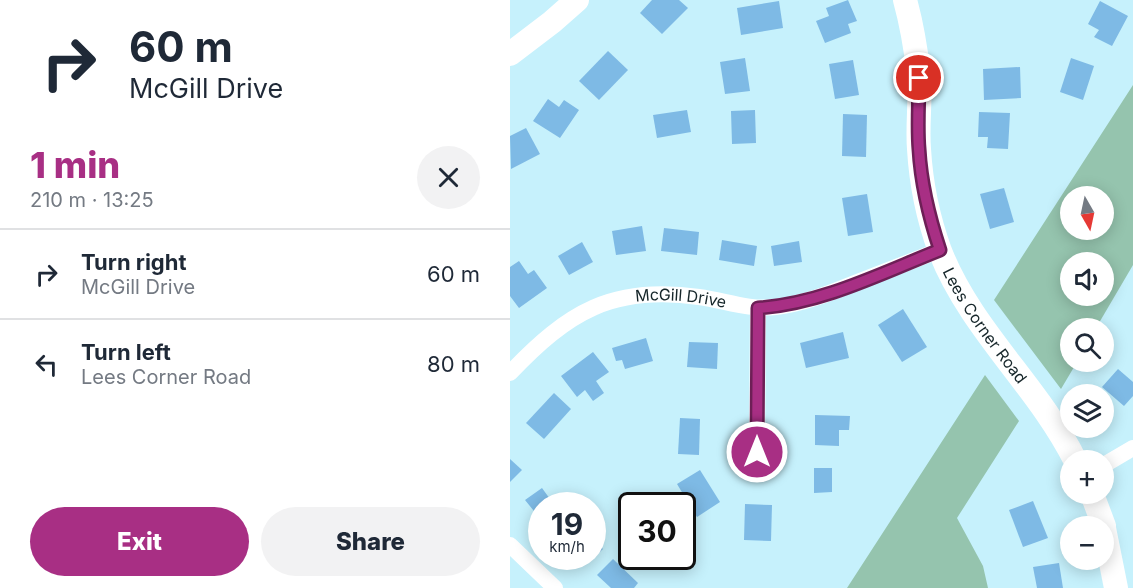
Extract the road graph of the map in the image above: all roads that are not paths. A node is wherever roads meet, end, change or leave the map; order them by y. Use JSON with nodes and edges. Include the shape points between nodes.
{"nodes":[{"id":1,"x":577,"y":0,"type":"edge"},
{"id":2,"x":905,"y":0,"type":"edge"},
{"id":3,"x":510,"y":54,"type":"edge"},
{"id":4,"x":940,"y":250,"type":"junction"},
{"id":5,"x":758,"y":308,"type":"junction"},
{"id":6,"x":510,"y":373,"type":"edge"},
{"id":7,"x":1133,"y":448,"type":"edge"},
{"id":8,"x":1069,"y":450,"type":"edge"},
{"id":9,"x":757,"y":452,"type":"dead end"},
{"id":10,"x":1114,"y":459,"type":"edge"},
{"id":11,"x":510,"y":545,"type":"edge"},
{"id":12,"x":1112,"y":570,"type":"edge"},
{"id":13,"x":555,"y":588,"type":"edge"},
{"id":14,"x":1116,"y":588,"type":"edge"}],
"edges":[{"from":1,"to":3,"type":"street"},
{"from":2,"to":4,"type":"street","name":"Lees Corner Road","via":[[919,78],[922,184]]},
{"from":4,"to":5,"type":"street","name":"McGill Drive","via":[[809,299]]},
{"from":4,"to":8,"type":"street","name":"Lees Corner Road","via":[[973,314]]},
{"from":5,"to":6,"type":"street","name":"McGill Drive","via":[[664,293],[623,298],[599,305],[555,329]]},
{"from":5,"to":9,"type":"street"},
{"from":7,"to":10,"type":"street"},
{"from":11,"to":13,"type":"street"},
{"from":12,"to":14,"type":"street"}]}
